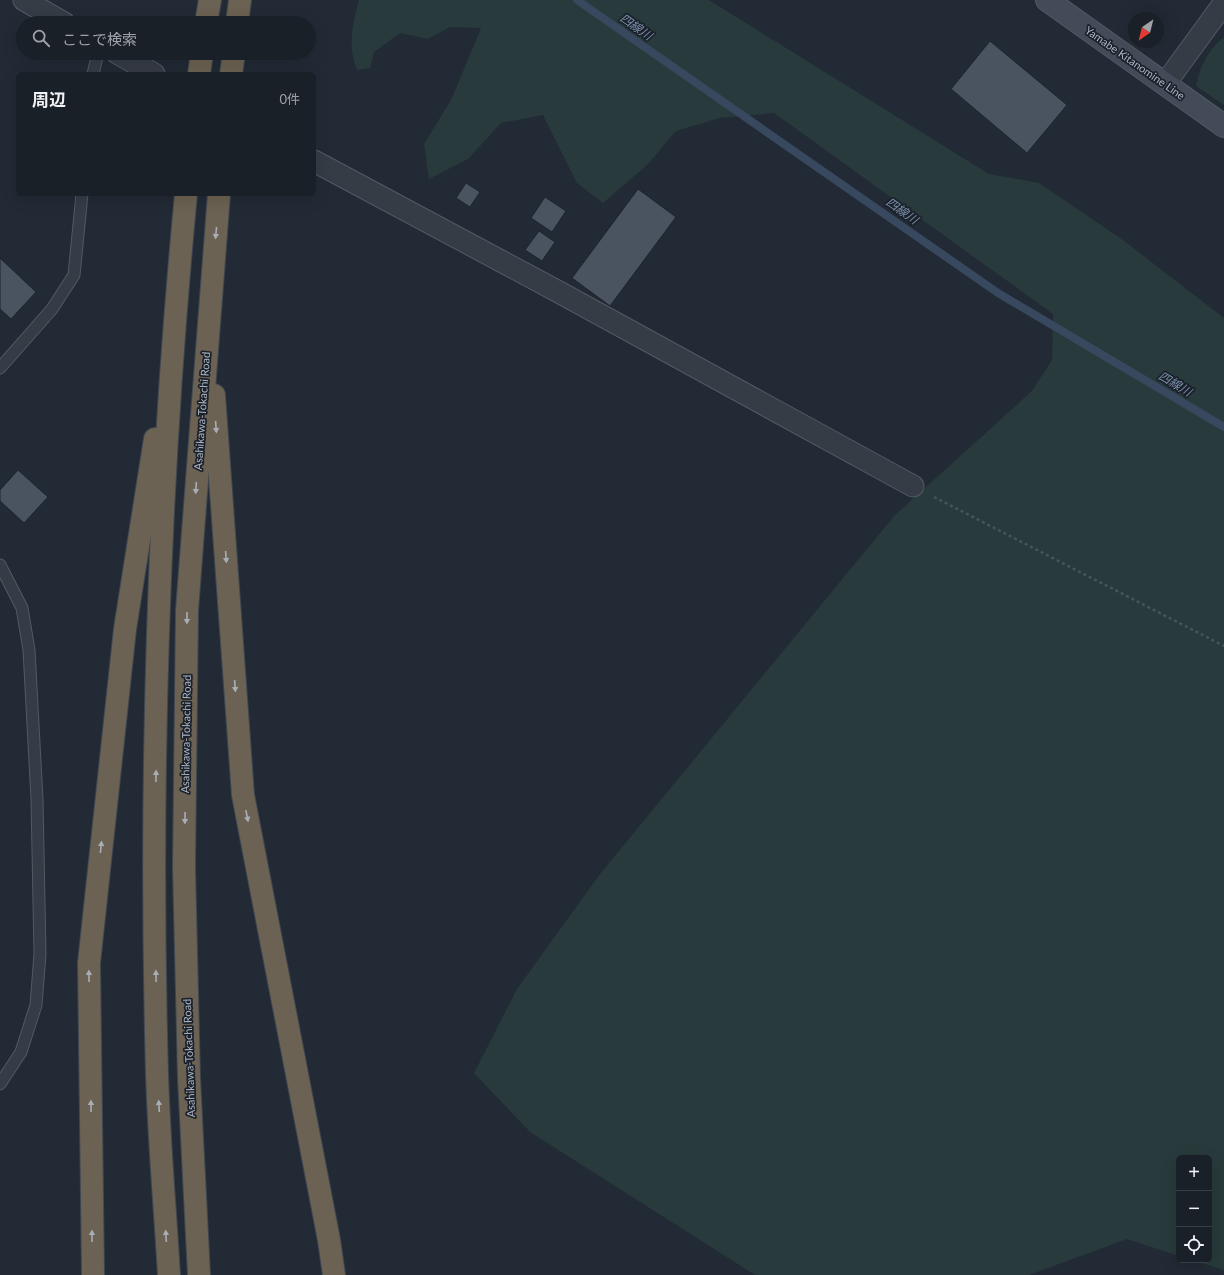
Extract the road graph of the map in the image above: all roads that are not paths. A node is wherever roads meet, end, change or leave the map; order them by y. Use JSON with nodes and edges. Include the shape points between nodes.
{"nodes":[{"id":1,"x":24,"y":0,"type":"edge"},
{"id":2,"x":210,"y":0,"type":"edge"},
{"id":3,"x":240,"y":0,"type":"edge"},
{"id":4,"x":1047,"y":0,"type":"edge"},
{"id":5,"x":1224,"y":3,"type":"edge"},
{"id":6,"x":52,"y":16,"type":"edge"},
{"id":7,"x":207,"y":16,"type":"edge"},
{"id":8,"x":238,"y":16,"type":"edge"},
{"id":9,"x":96,"y":60,"type":"edge"},
{"id":10,"x":129,"y":60,"type":"edge"},
{"id":11,"x":201,"y":60,"type":"edge"},
{"id":12,"x":233,"y":60,"type":"edge"},
{"id":13,"x":93,"y":72,"type":"edge"},
{"id":14,"x":150,"y":72,"type":"edge"},
{"id":15,"x":199,"y":72,"type":"edge"},
{"id":16,"x":231,"y":72,"type":"edge"},
{"id":17,"x":1165,"y":84,"type":"junction"},
{"id":18,"x":1224,"y":126,"type":"edge"},
{"id":19,"x":316,"y":162,"type":"edge"},
{"id":20,"x":82,"y":196,"type":"edge"},
{"id":21,"x":186,"y":196,"type":"edge"},
{"id":22,"x":219,"y":196,"type":"edge"},
{"id":23,"x":174,"y":313,"type":"junction"},
{"id":24,"x":208,"y":318,"type":"junction"},
{"id":25,"x":0,"y":368,"type":"edge"},
{"id":26,"x":913,"y":486,"type":"road end"},
{"id":27,"x":0,"y":565,"type":"edge"},
{"id":28,"x":0,"y":1084,"type":"edge"},
{"id":29,"x":94,"y":1275,"type":"edge"},
{"id":30,"x":169,"y":1275,"type":"edge"},
{"id":31,"x":199,"y":1275,"type":"edge"},
{"id":32,"x":334,"y":1275,"type":"edge"}],
"edges":[{"from":1,"to":6,"type":"street"},
{"from":2,"to":7,"type":"highway"},
{"from":3,"to":8,"type":"highway"},
{"from":4,"to":17,"type":"main road","name":"Yamabe Kitanomine Line"},
{"from":5,"to":17,"type":"street"},
{"from":9,"to":13,"type":"lane"},
{"from":10,"to":14,"type":"street"},
{"from":11,"to":15,"type":"highway"},
{"from":12,"to":16,"type":"highway"},
{"from":17,"to":18,"type":"main road","name":"Yamabe Kitanomine Line"},
{"from":19,"to":26,"type":"street"},
{"from":20,"to":25,"type":"lane","via":[[74,275],[52,310]]},
{"from":21,"to":23,"type":"highway"},
{"from":22,"to":24,"type":"highway","name":"Asahikawa-Tokachi Road","one_way":true},
{"from":29,"to":23,"type":"highway","one_way":true,"via":[[89,963],[125,629]]},
{"from":30,"to":23,"type":"highway","one_way":true,"via":[[157,1076],[154,865],[158,604]]},
{"from":24,"to":31,"type":"highway","name":"Asahikawa-Tokachi Road","one_way":true,"via":[[187,610],[184,867],[188,1078]]},
{"from":24,"to":32,"type":"highway","one_way":true,"via":[[243,795]]},
{"from":27,"to":28,"type":"lane","via":[[22,608],[29,650],[37,799],[40,954],[36,1005],[21,1052]]}]}
